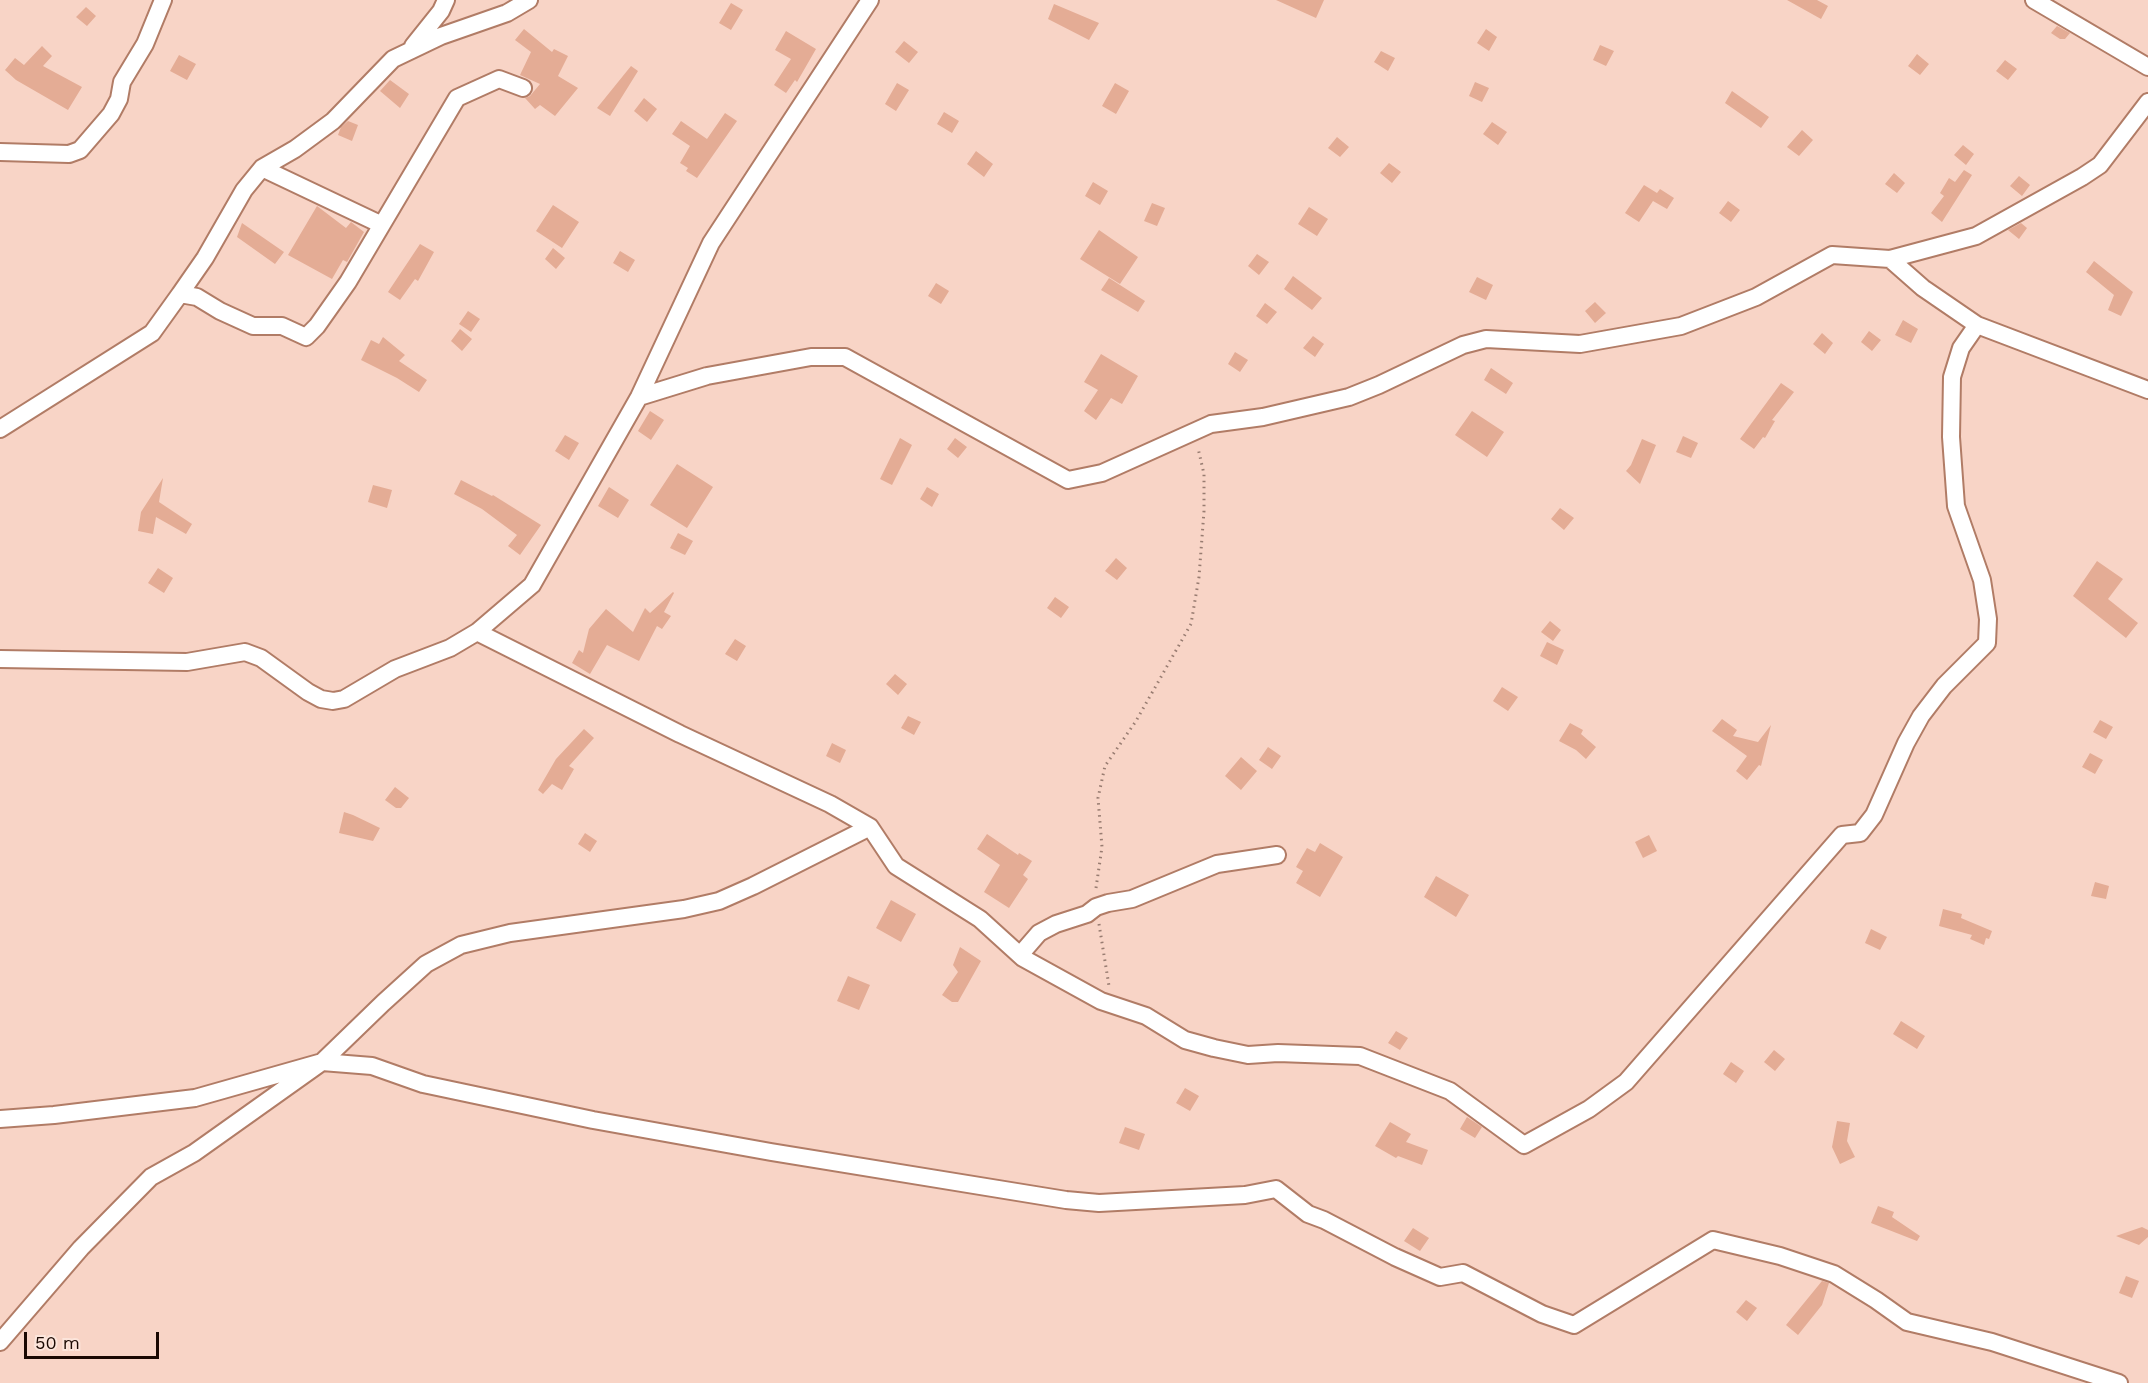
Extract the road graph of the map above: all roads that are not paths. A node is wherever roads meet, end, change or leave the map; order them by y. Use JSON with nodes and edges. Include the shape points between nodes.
{"nodes":[{"id":1,"x":163,"y":0,"type":"edge"},
{"id":2,"x":446,"y":0,"type":"edge"},
{"id":3,"x":529,"y":0,"type":"edge"},
{"id":4,"x":870,"y":0,"type":"edge"},
{"id":5,"x":2034,"y":0,"type":"edge"},
{"id":6,"x":408,"y":52,"type":"junction"},
{"id":7,"x":2148,"y":67,"type":"edge"},
{"id":8,"x":523,"y":88,"type":"dead end"},
{"id":9,"x":2148,"y":102,"type":"edge"},
{"id":10,"x":0,"y":152,"type":"edge"},
{"id":11,"x":262,"y":168,"type":"junction"},
{"id":12,"x":380,"y":224,"type":"junction"},
{"id":13,"x":1890,"y":259,"type":"junction"},
{"id":14,"x":180,"y":294,"type":"junction"},
{"id":15,"x":1977,"y":325,"type":"junction"},
{"id":16,"x":2148,"y":390,"type":"edge"},
{"id":17,"x":639,"y":397,"type":"junction"},
{"id":18,"x":0,"y":429,"type":"edge"},
{"id":19,"x":477,"y":632,"type":"junction"},
{"id":20,"x":0,"y":659,"type":"edge"},
{"id":21,"x":870,"y":827,"type":"junction"},
{"id":22,"x":1277,"y":855,"type":"dead end"},
{"id":23,"x":1020,"y":955,"type":"junction"},
{"id":24,"x":322,"y":1062,"type":"junction"},
{"id":25,"x":0,"y":1119,"type":"edge"},
{"id":26,"x":0,"y":1342,"type":"edge"},
{"id":27,"x":2119,"y":1383,"type":"edge"}],
"edges":[{"from":1,"to":10,"type":"street","via":[[145,44],[122,82],[111,114],[80,150],[69,154]]},
{"from":2,"to":6,"type":"street"},
{"from":3,"to":6,"type":"street","via":[[507,13]]},
{"from":4,"to":17,"type":"street","via":[[711,243]]},
{"from":5,"to":7,"type":"street"},
{"from":6,"to":11,"type":"street","via":[[393,59],[333,121]]},
{"from":8,"to":12,"type":"street","via":[[499,79],[457,98]]},
{"from":9,"to":13,"type":"street","via":[[2100,165],[2082,177],[1976,236]]},
{"from":11,"to":12,"type":"street"},
{"from":11,"to":14,"type":"street","via":[[244,190]]},
{"from":12,"to":14,"type":"street","via":[[348,282],[306,337],[282,326],[253,326],[196,297]]},
{"from":13,"to":15,"type":"street","via":[[1923,288]]},
{"from":13,"to":17,"type":"street","via":[[1832,255],[1756,297],[1681,326],[1580,344],[1486,339],[1463,345],[1349,397],[1263,417],[1211,424],[1102,473],[1068,480],[844,357],[811,357],[718,374]]},
{"from":14,"to":18,"type":"street","via":[[152,333]]},
{"from":15,"to":16,"type":"street"},
{"from":15,"to":23,"type":"street","via":[[1961,348],[1952,377],[1951,437],[1956,506],[1982,580],[1987,643],[1944,686],[1921,716],[1874,815],[1860,833],[1842,836],[1626,1082],[1589,1109],[1524,1145],[1450,1091],[1360,1056],[1248,1055],[1185,1040],[1146,1016],[1101,1001]]},
{"from":17,"to":19,"type":"street","via":[[532,585]]},
{"from":19,"to":20,"type":"street","via":[[333,701],[308,692],[261,658],[245,652],[187,662]]},
{"from":19,"to":21,"type":"street"},
{"from":21,"to":23,"type":"street","via":[[896,866],[980,919]]},
{"from":21,"to":24,"type":"street","via":[[719,901],[510,933],[460,945],[426,964]]},
{"from":22,"to":23,"type":"street","via":[[1217,864],[1132,899],[1096,907],[1039,933]]},
{"from":24,"to":25,"type":"street","via":[[195,1098]]},
{"from":24,"to":26,"type":"street","via":[[194,1153],[151,1177],[81,1248]]},
{"from":24,"to":27,"type":"street","via":[[372,1066],[423,1084],[593,1120],[1066,1200],[1100,1203],[1245,1195],[1276,1189],[1308,1214],[1395,1257],[1440,1277],[1463,1273],[1542,1314],[1574,1325],[1713,1240],[1834,1274],[1907,1322],[1992,1342]]}]}
